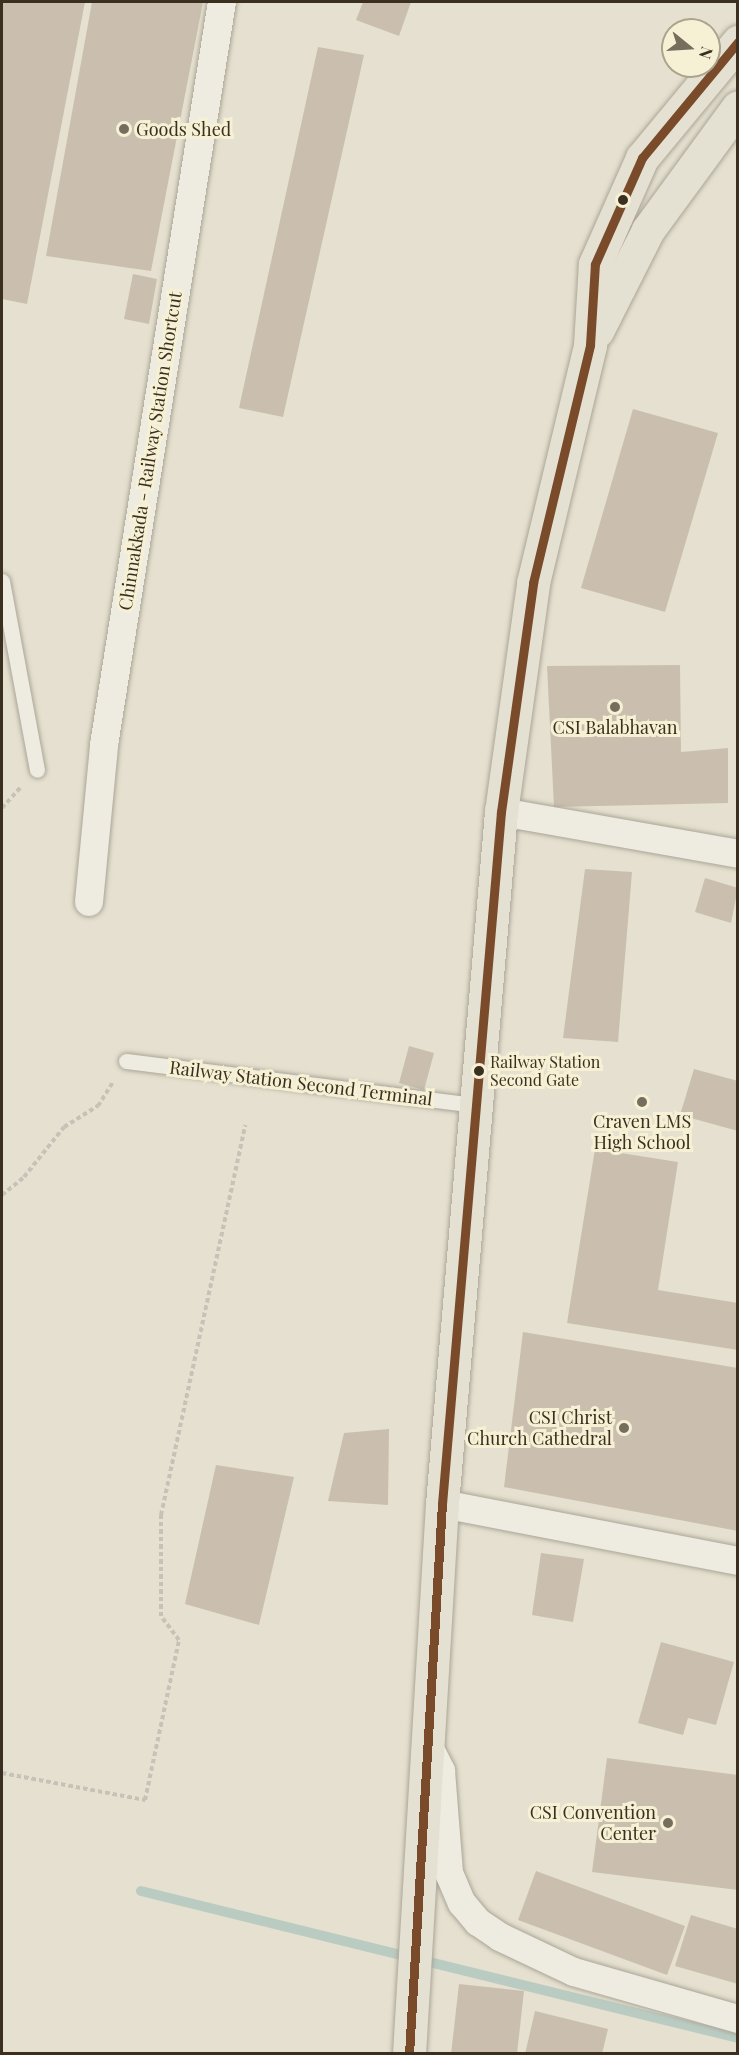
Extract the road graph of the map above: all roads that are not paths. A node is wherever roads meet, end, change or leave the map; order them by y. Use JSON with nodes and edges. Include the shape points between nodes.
{"nodes":[{"id":1,"x":222,"y":2,"type":"edge"},
{"id":2,"x":738,"y":42,"type":"edge"},
{"id":3,"x":738,"y":107,"type":"edge"},
{"id":4,"x":590,"y":345,"type":"junction"},
{"id":5,"x":2,"y":581,"type":"edge"},
{"id":6,"x":37,"y":770,"type":"dead end"},
{"id":7,"x":501,"y":812,"type":"junction"},
{"id":8,"x":738,"y":854,"type":"edge"},
{"id":9,"x":88,"y":902,"type":"dead end"},
{"id":10,"x":126,"y":1061,"type":"road end"},
{"id":11,"x":476,"y":1106,"type":"junction"},
{"id":12,"x":442,"y":1504,"type":"junction"},
{"id":13,"x":738,"y":1561,"type":"edge"},
{"id":14,"x":428,"y":1744,"type":"junction"},
{"id":15,"x":738,"y":2019,"type":"edge"},
{"id":16,"x":409,"y":2054,"type":"edge"}],
"edges":[{"from":1,"to":9,"type":"street","name":"Chinnakkada - Railway Station Shortcut","via":[[104,745]]},
{"from":2,"to":4,"type":"main road","via":[[642,158],[595,264]]},
{"from":3,"to":4,"type":"main road","via":[[648,230]]},
{"from":4,"to":7,"type":"main road","via":[[533,583]]},
{"from":5,"to":6,"type":"lane"},
{"from":7,"to":8,"type":"street"},
{"from":7,"to":11,"type":"main road"},
{"from":10,"to":11,"type":"lane","name":"Railway Station Second Terminal"},
{"from":11,"to":12,"type":"main road"},
{"from":12,"to":13,"type":"street"},
{"from":12,"to":14,"type":"main road"},
{"from":14,"to":15,"type":"street","via":[[441,1771],[449,1873],[462,1903],[478,1922],[500,1937],[574,1972]]},
{"from":14,"to":16,"type":"main road"}]}
